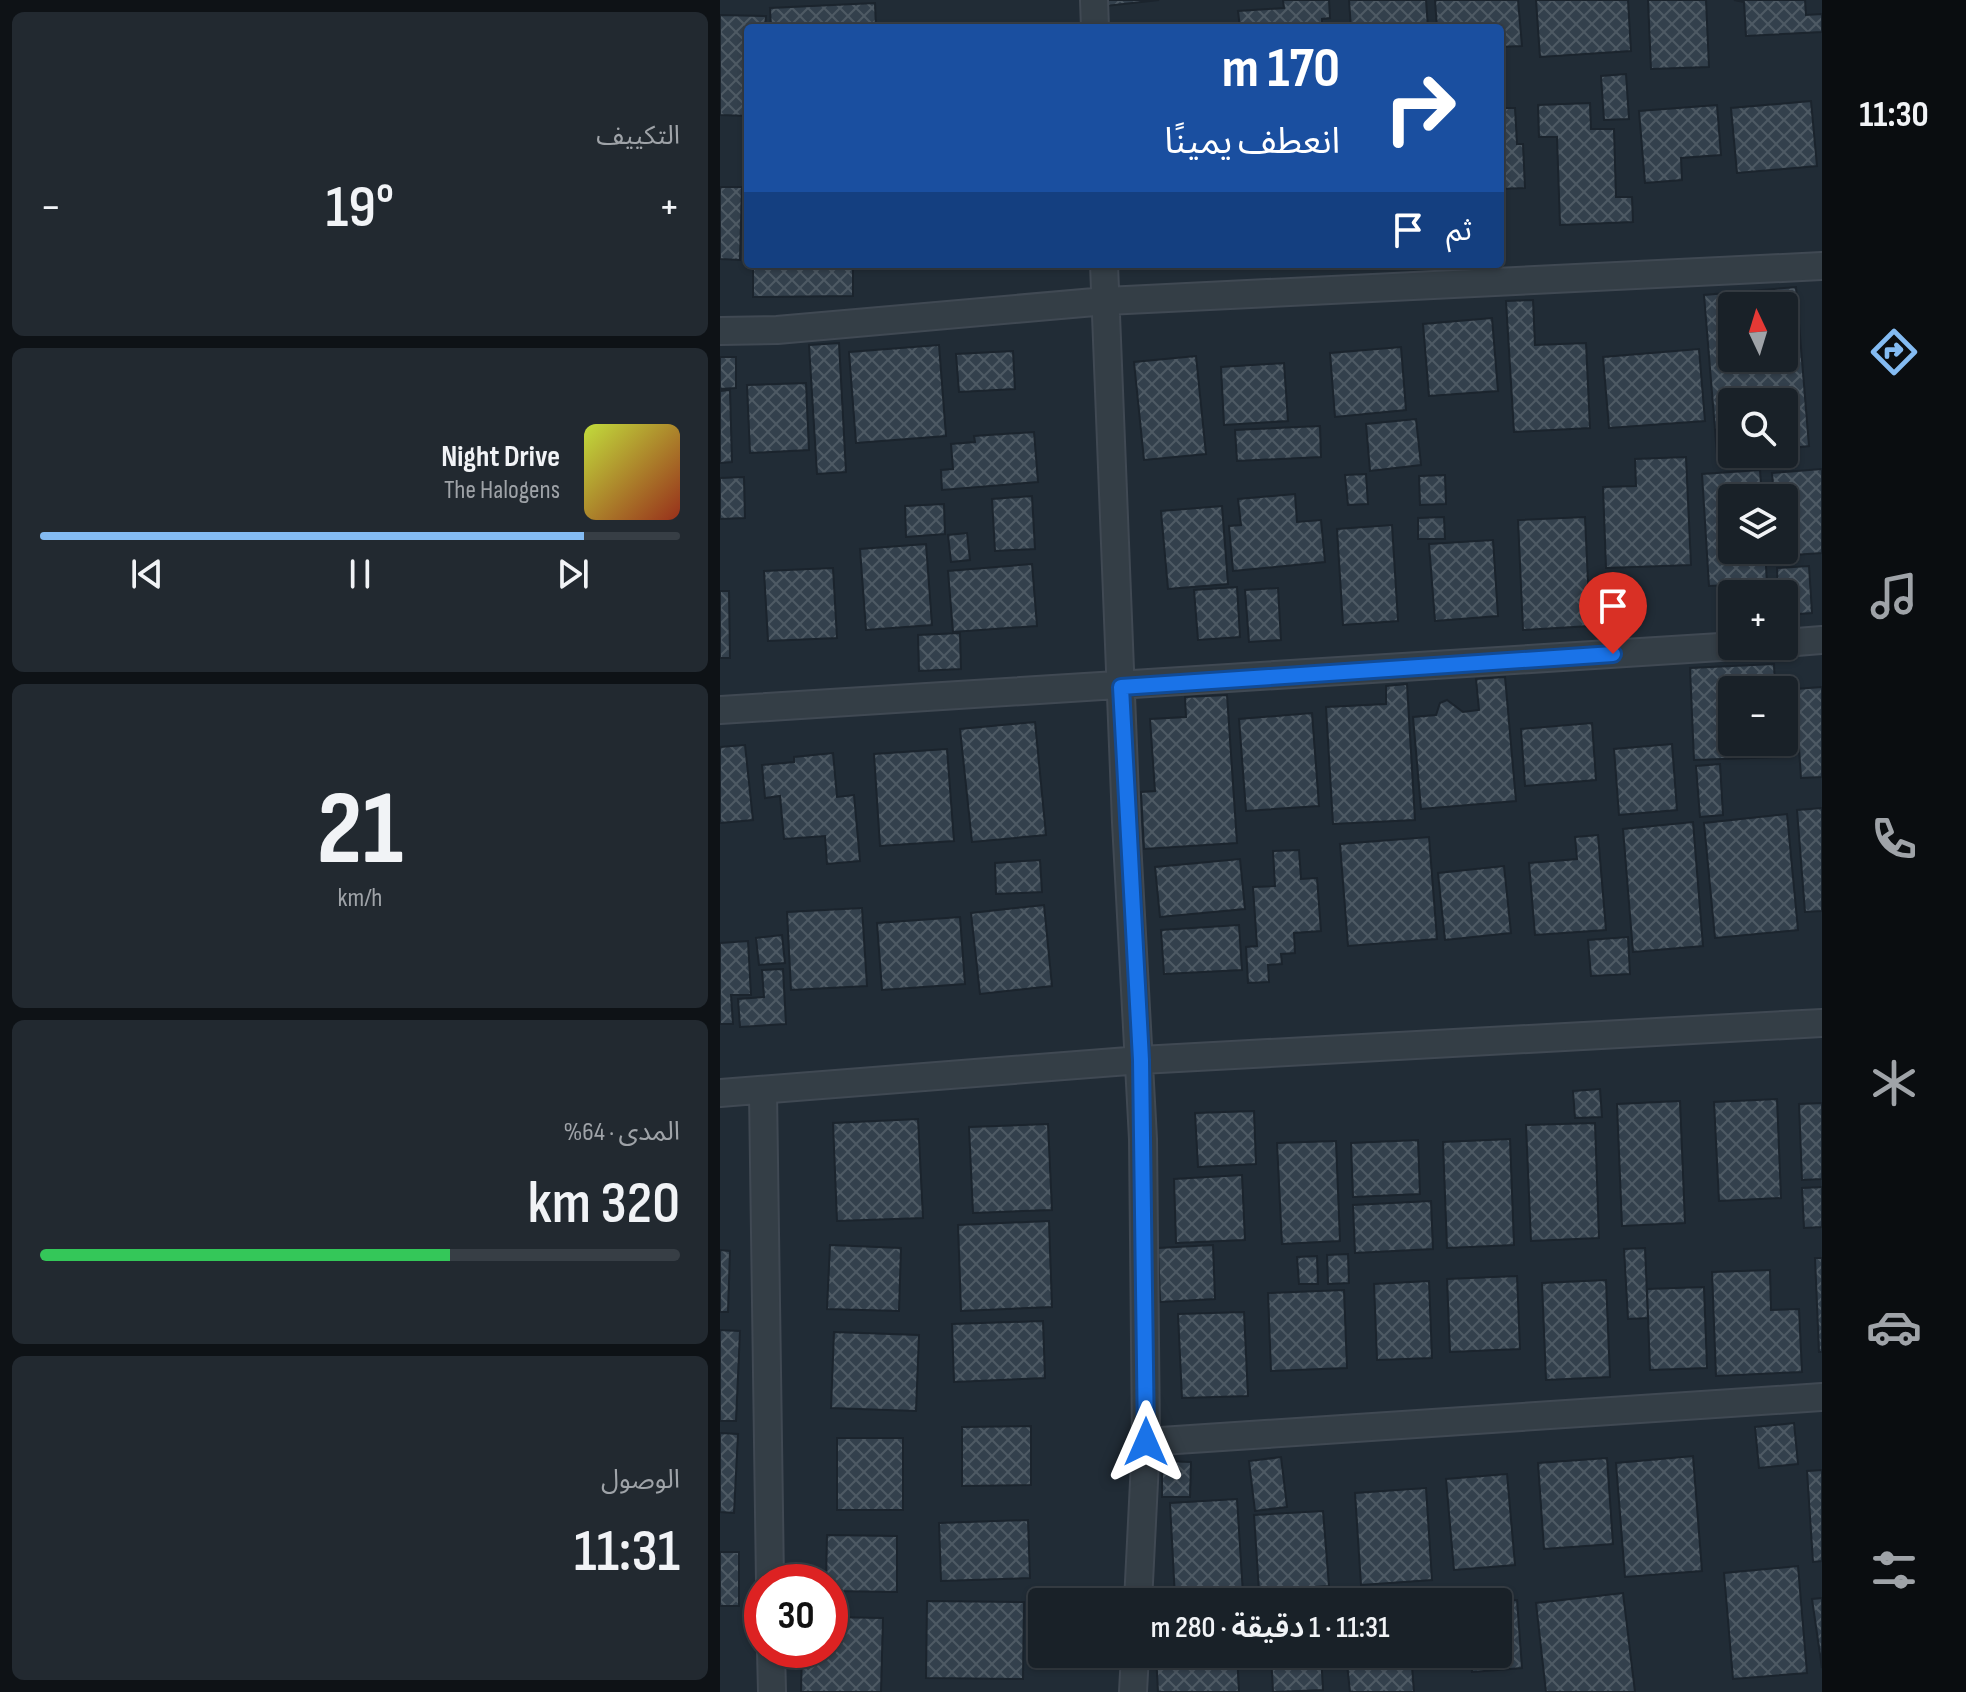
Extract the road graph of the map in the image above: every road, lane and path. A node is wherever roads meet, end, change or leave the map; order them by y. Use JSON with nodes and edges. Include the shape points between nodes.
{"nodes":[{"id":1,"x":1094,"y":0,"type":"edge"},
{"id":2,"x":1095,"y":24,"type":"edge"},
{"id":3,"x":1822,"y":266,"type":"edge"},
{"id":4,"x":1104,"y":268,"type":"edge"},
{"id":5,"x":1106,"y":301,"type":"junction"},
{"id":6,"x":720,"y":331,"type":"edge"},
{"id":7,"x":1822,"y":640,"type":"edge"},
{"id":8,"x":1798,"y":642,"type":"edge"},
{"id":9,"x":1718,"y":647,"type":"edge"},
{"id":10,"x":1121,"y":687,"type":"junction"},
{"id":11,"x":720,"y":710,"type":"edge"},
{"id":12,"x":1822,"y":1023,"type":"edge"},
{"id":13,"x":1141,"y":1060,"type":"junction"},
{"id":14,"x":763,"y":1092,"type":"junction"},
{"id":15,"x":720,"y":1093,"type":"edge"},
{"id":16,"x":1822,"y":1397,"type":"edge"},
{"id":17,"x":1146,"y":1442,"type":"junction"},
{"id":18,"x":770,"y":1564,"type":"edge"},
{"id":19,"x":1139,"y":1588,"type":"edge"},
{"id":20,"x":771,"y":1668,"type":"edge"},
{"id":21,"x":1134,"y":1668,"type":"edge"},
{"id":22,"x":772,"y":1692,"type":"edge"},
{"id":23,"x":1133,"y":1692,"type":"edge"}],
"edges":[{"from":1,"to":2,"type":"street"},
{"from":3,"to":5,"type":"street"},
{"from":4,"to":5,"type":"street"},
{"from":5,"to":6,"type":"street"},
{"from":5,"to":10,"type":"street"},
{"from":7,"to":8,"type":"street"},
{"from":9,"to":10,"type":"street"},
{"from":10,"to":11,"type":"street"},
{"from":10,"to":13,"type":"street"},
{"from":12,"to":13,"type":"street"},
{"from":13,"to":14,"type":"street"},
{"from":13,"to":17,"type":"street"},
{"from":14,"to":15,"type":"street"},
{"from":14,"to":18,"type":"street"},
{"from":16,"to":17,"type":"street"},
{"from":17,"to":19,"type":"street"},
{"from":20,"to":22,"type":"street"},
{"from":21,"to":23,"type":"street"}]}
